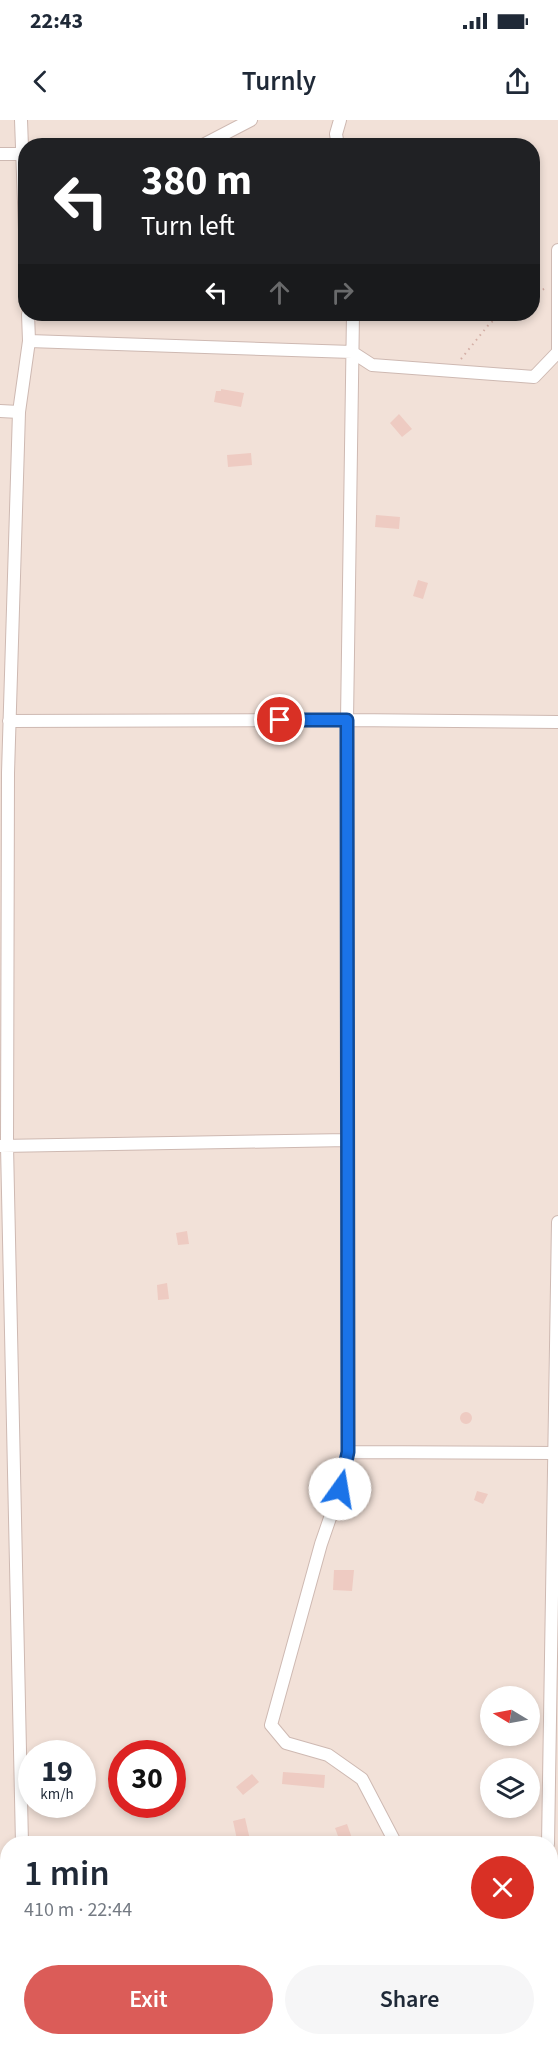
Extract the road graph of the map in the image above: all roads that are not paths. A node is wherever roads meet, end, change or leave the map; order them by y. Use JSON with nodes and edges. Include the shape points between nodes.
{"nodes":[{"id":1,"x":21,"y":120,"type":"edge"},
{"id":2,"x":251,"y":120,"type":"edge"},
{"id":3,"x":340,"y":120,"type":"edge"},
{"id":4,"x":22,"y":138,"type":"edge"},
{"id":5,"x":216,"y":138,"type":"edge"},
{"id":6,"x":337,"y":138,"type":"edge"},
{"id":7,"x":0,"y":154,"type":"edge"},
{"id":8,"x":18,"y":154,"type":"edge"},
{"id":9,"x":558,"y":250,"type":"edge"},
{"id":10,"x":28,"y":321,"type":"edge"},
{"id":11,"x":353,"y":321,"type":"edge"},
{"id":12,"x":29,"y":341,"type":"junction"},
{"id":13,"x":352,"y":352,"type":"junction"},
{"id":14,"x":558,"y":353,"type":"edge"},
{"id":15,"x":0,"y":411,"type":"edge"},
{"id":16,"x":19,"y":412,"type":"junction"},
{"id":17,"x":347,"y":720,"type":"junction"},
{"id":18,"x":9,"y":721,"type":"junction"},
{"id":19,"x":558,"y":722,"type":"edge"},
{"id":20,"x":4,"y":773,"type":"edge"},
{"id":21,"x":348,"y":1140,"type":"junction"},
{"id":22,"x":3,"y":1146,"type":"edge"},
{"id":23,"x":558,"y":1222,"type":"edge"},
{"id":24,"x":557,"y":1400,"type":"edge"},
{"id":25,"x":348,"y":1452,"type":"junction"},
{"id":26,"x":554,"y":1453,"type":"junction"},
{"id":27,"x":22,"y":1836,"type":"edge"},
{"id":28,"x":392,"y":1836,"type":"edge"},
{"id":29,"x":548,"y":1836,"type":"edge"}],
"edges":[{"from":1,"to":4,"type":"street"},
{"from":2,"to":5,"type":"street"},
{"from":3,"to":6,"type":"street"},
{"from":7,"to":8,"type":"street"},
{"from":9,"to":14,"type":"street"},
{"from":10,"to":12,"type":"street"},
{"from":11,"to":13,"type":"street"},
{"from":12,"to":13,"type":"street"},
{"from":12,"to":16,"type":"street"},
{"from":13,"to":14,"type":"street","via":[[372,365],[534,377]]},
{"from":13,"to":17,"type":"street"},
{"from":15,"to":16,"type":"street"},
{"from":16,"to":18,"type":"street"},
{"from":17,"to":18,"type":"street"},
{"from":17,"to":19,"type":"street"},
{"from":17,"to":21,"type":"street"},
{"from":18,"to":20,"type":"street"},
{"from":20,"to":22,"type":"street"},
{"from":21,"to":22,"type":"street"},
{"from":21,"to":25,"type":"street"},
{"from":22,"to":27,"type":"street"},
{"from":23,"to":24,"type":"street"},
{"from":24,"to":26,"type":"street"},
{"from":25,"to":26,"type":"street"},
{"from":25,"to":28,"type":"street","via":[[271,1725],[286,1743],[328,1755],[362,1779]]},
{"from":26,"to":29,"type":"street"}]}
